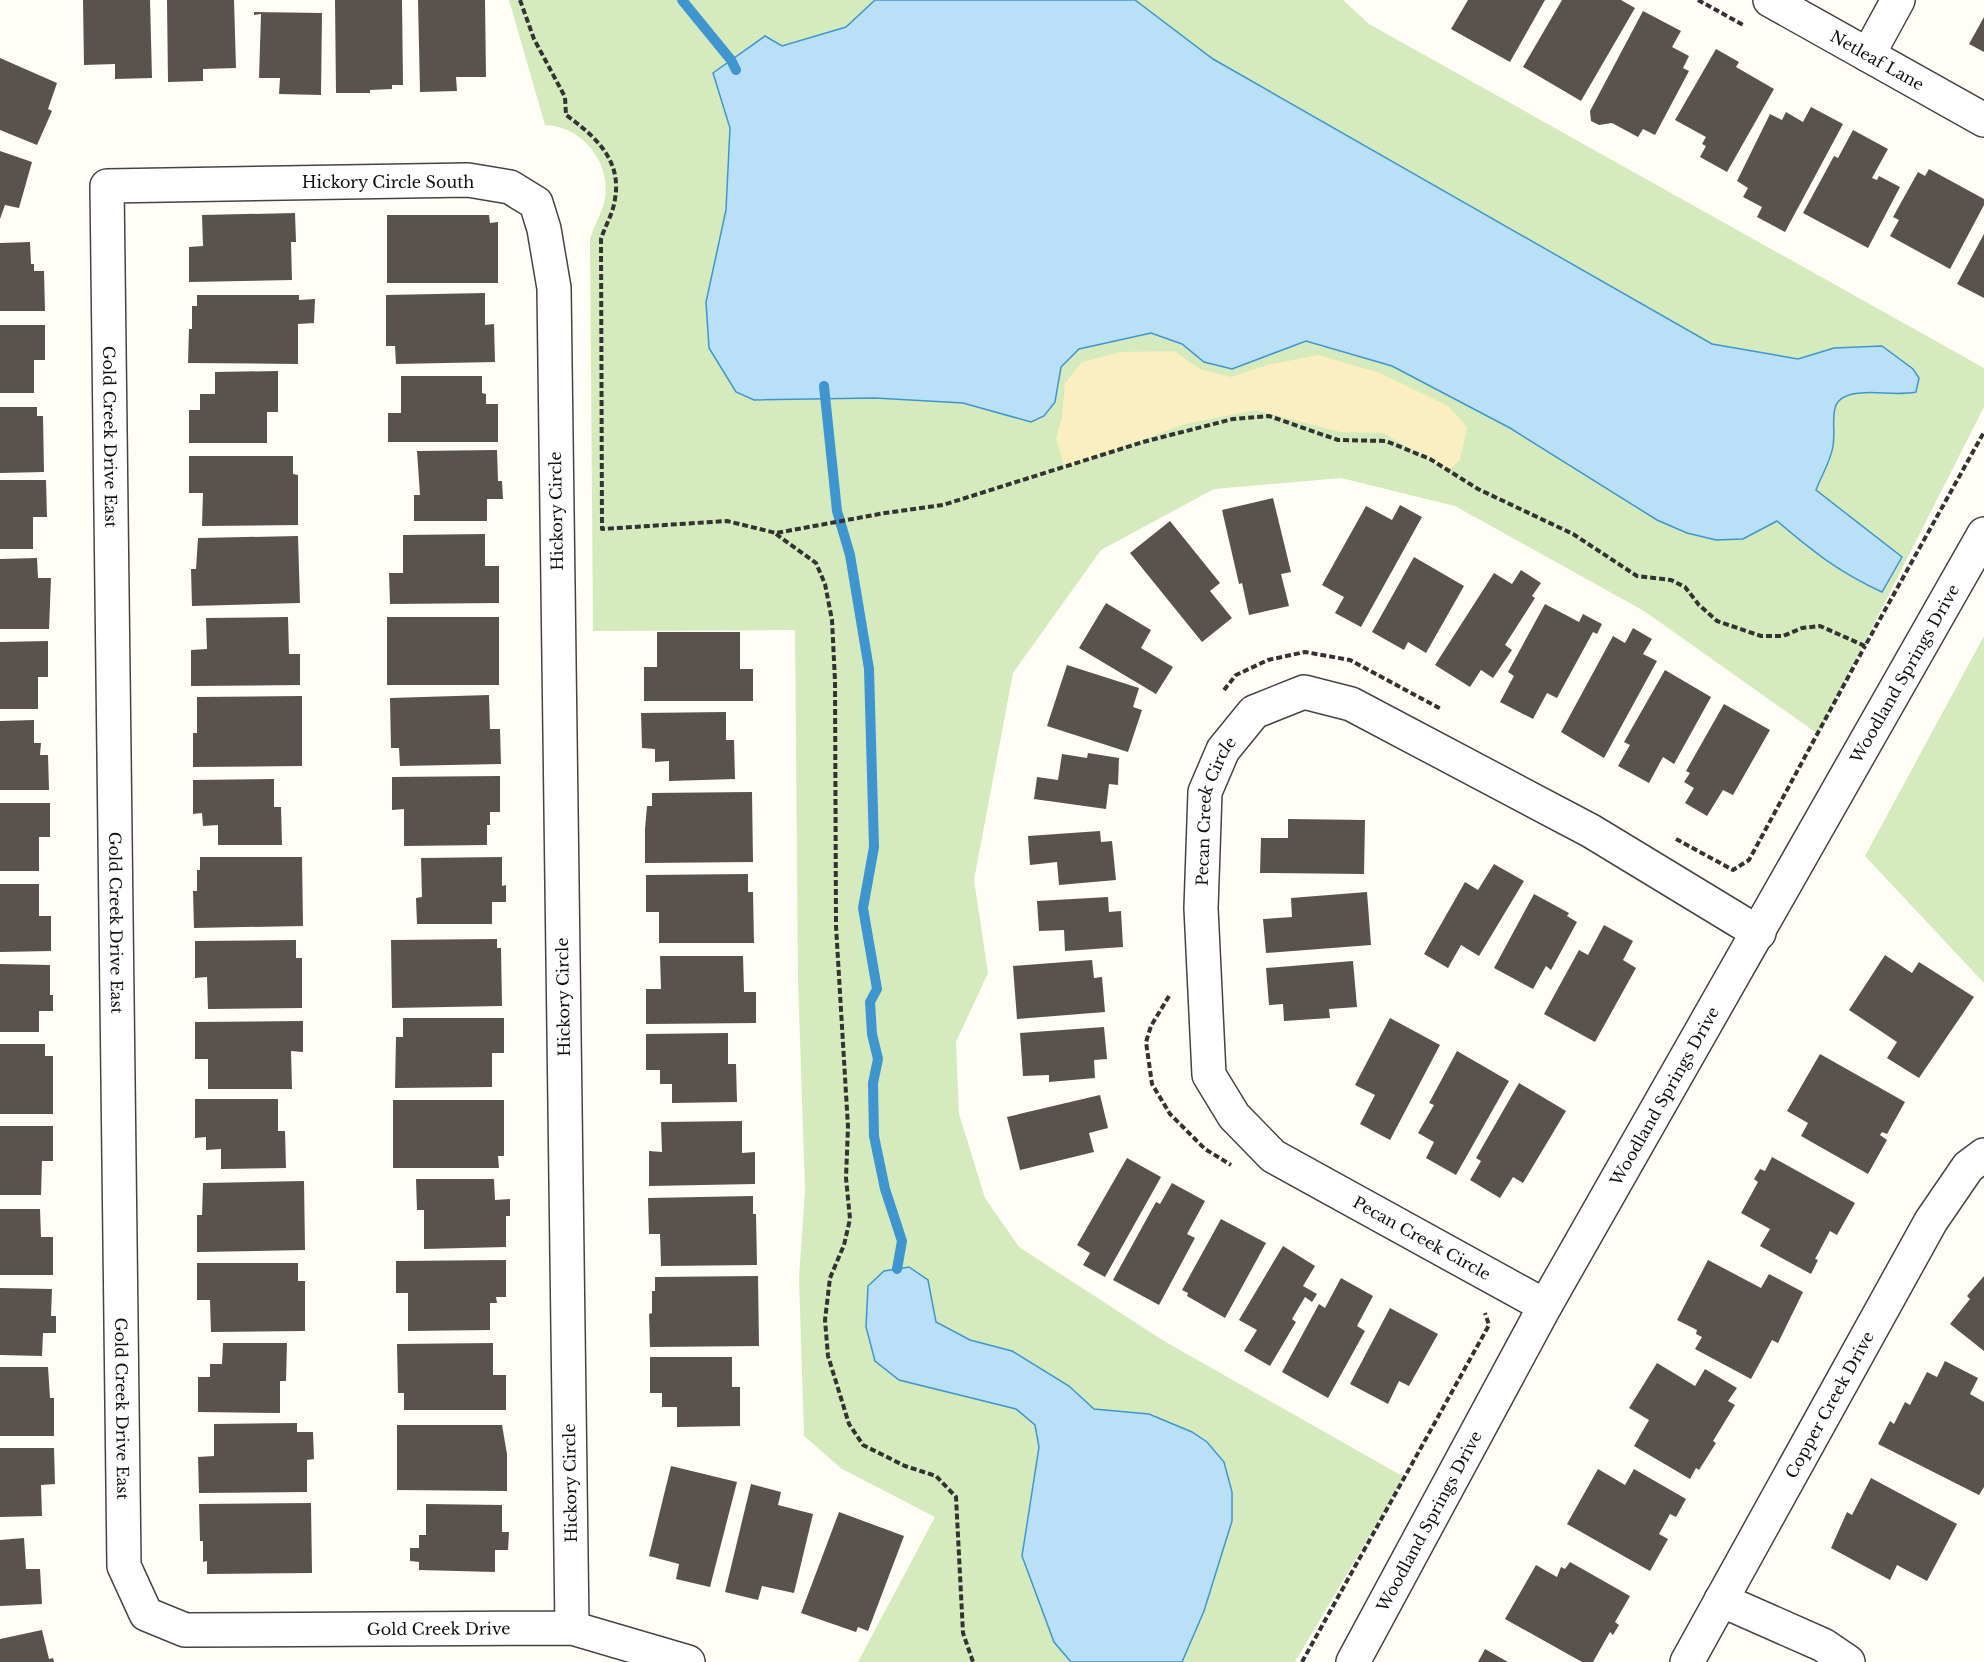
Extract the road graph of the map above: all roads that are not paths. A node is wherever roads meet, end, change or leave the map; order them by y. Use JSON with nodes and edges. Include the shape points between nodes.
{"nodes":[{"id":1,"x":1770,"y":0,"type":"edge"},
{"id":2,"x":1898,"y":0,"type":"edge"},
{"id":3,"x":1868,"y":55,"type":"junction"},
{"id":4,"x":1984,"y":120,"type":"edge"},
{"id":5,"x":107,"y":186,"type":"joint"},
{"id":6,"x":554,"y":366,"type":"joint"},
{"id":7,"x":1984,"y":534,"type":"edge"},
{"id":8,"x":1759,"y":933,"type":"junction"},
{"id":9,"x":1984,"y":1155,"type":"edge"},
{"id":10,"x":1545,"y":1306,"type":"junction"},
{"id":11,"x":1721,"y":1600,"type":"junction"},
{"id":12,"x":572,"y":1628,"type":"junction"},
{"id":13,"x":185,"y":1630,"type":"joint"},
{"id":14,"x":688,"y":1662,"type":"edge"},
{"id":15,"x":1353,"y":1662,"type":"edge"},
{"id":16,"x":1687,"y":1662,"type":"edge"},
{"id":17,"x":1848,"y":1662,"type":"edge"}],
"edges":[{"from":1,"to":3,"type":"street","name":"Netleaf Lane"},
{"from":2,"to":3,"type":"street"},
{"from":3,"to":4,"type":"street","name":"Netleaf Lane"},
{"from":5,"to":6,"type":"street","name":"Hickory Circle South","via":[[468,180],[510,187],[536,203],[544,229],[554,288]]},
{"from":5,"to":13,"type":"street","name":"Gold Creek Drive East","via":[[124,1566],[146,1614]]},
{"from":6,"to":12,"type":"street","name":"Hickory Circle"},
{"from":7,"to":8,"type":"street","name":"Woodland Springs Drive"},
{"from":8,"to":10,"type":"street","name":"Woodland Springs Drive"},
{"from":8,"to":10,"type":"street","name":"Pecan Creek Circle","via":[[1591,831],[1351,704],[1304,692],[1254,712],[1223,750],[1205,792],[1201,908],[1209,1075],[1234,1116],[1273,1156]]},
{"from":9,"to":11,"type":"street","name":"Copper Creek Drive","via":[[1968,1167],[1931,1221]]},
{"from":10,"to":15,"type":"street","name":"Woodland Springs Drive"},
{"from":11,"to":16,"type":"street","name":"Copper Creek Drive"},
{"from":11,"to":17,"type":"street","via":[[1823,1645]]},
{"from":12,"to":13,"type":"street","name":"Gold Creek Drive"},
{"from":12,"to":14,"type":"street","name":"Gold Creek Drive"}]}
